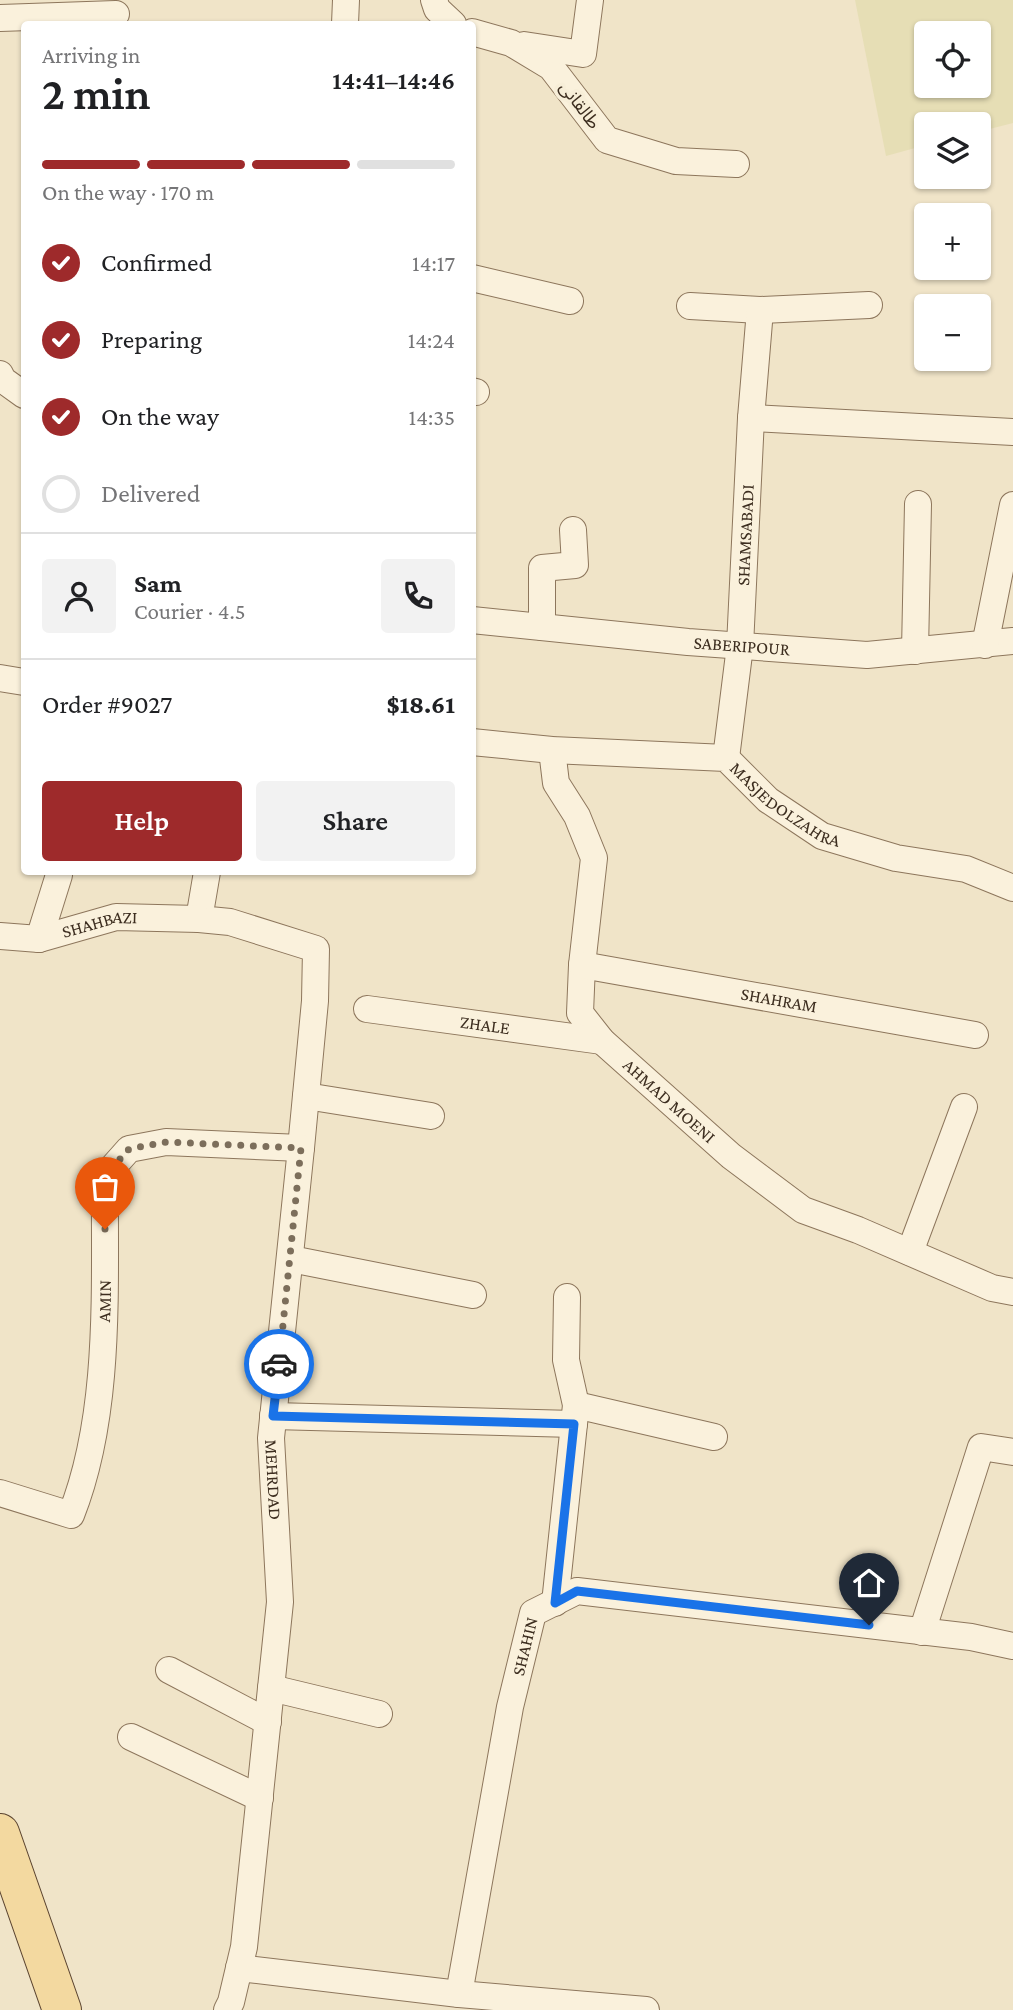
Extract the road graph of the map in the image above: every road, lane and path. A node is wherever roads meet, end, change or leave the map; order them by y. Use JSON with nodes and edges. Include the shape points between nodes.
{"nodes":[{"id":1,"x":346,"y":0,"type":"edge"},
{"id":2,"x":434,"y":0,"type":"edge"},
{"id":3,"x":590,"y":0,"type":"edge"},
{"id":4,"x":116,"y":13,"type":"edge"},
{"id":5,"x":0,"y":18,"type":"edge"},
{"id":6,"x":345,"y":21,"type":"edge"},
{"id":7,"x":450,"y":21,"type":"edge"},
{"id":8,"x":476,"y":34,"type":"edge"},
{"id":9,"x":511,"y":43,"type":"junction"},
{"id":10,"x":736,"y":164,"type":"dead end"},
{"id":11,"x":476,"y":279,"type":"edge"},
{"id":12,"x":570,"y":301,"type":"dead end"},
{"id":13,"x":869,"y":305,"type":"dead end"},
{"id":14,"x":690,"y":306,"type":"dead end"},
{"id":15,"x":760,"y":310,"type":"junction"},
{"id":16,"x":0,"y":374,"type":"edge"},
{"id":17,"x":21,"y":393,"type":"edge"},
{"id":18,"x":751,"y":418,"type":"junction"},
{"id":19,"x":1013,"y":432,"type":"edge"},
{"id":20,"x":919,"y":504,"type":"dead end"},
{"id":21,"x":1013,"y":505,"type":"edge"},
{"id":22,"x":573,"y":530,"type":"dead end"},
{"id":23,"x":476,"y":620,"type":"edge"},
{"id":24,"x":542,"y":627,"type":"junction"},
{"id":25,"x":1013,"y":641,"type":"edge"},
{"id":26,"x":985,"y":645,"type":"junction"},
{"id":27,"x":740,"y":646,"type":"junction"},
{"id":28,"x":915,"y":652,"type":"junction"},
{"id":29,"x":0,"y":678,"type":"edge"},
{"id":30,"x":21,"y":682,"type":"edge"},
{"id":31,"x":476,"y":742,"type":"edge"},
{"id":32,"x":552,"y":750,"type":"junction"},
{"id":33,"x":726,"y":758,"type":"junction"},
{"id":34,"x":59,"y":875,"type":"edge"},
{"id":35,"x":206,"y":875,"type":"edge"},
{"id":36,"x":1013,"y":888,"type":"edge"},
{"id":37,"x":199,"y":919,"type":"junction"},
{"id":38,"x":0,"y":936,"type":"edge"},
{"id":39,"x":38,"y":939,"type":"junction"},
{"id":40,"x":582,"y":965,"type":"junction"},
{"id":41,"x":368,"y":1009,"type":"dead end"},
{"id":42,"x":975,"y":1035,"type":"dead end"},
{"id":43,"x":602,"y":1041,"type":"junction"},
{"id":44,"x":306,"y":1096,"type":"junction"},
{"id":45,"x":964,"y":1107,"type":"dead end"},
{"id":46,"x":431,"y":1116,"type":"dead end"},
{"id":47,"x":301,"y":1148,"type":"junction"},
{"id":48,"x":910,"y":1252,"type":"junction"},
{"id":49,"x":291,"y":1259,"type":"junction"},
{"id":50,"x":1013,"y":1292,"type":"edge"},
{"id":51,"x":473,"y":1295,"type":"dead end"},
{"id":52,"x":567,"y":1297,"type":"dead end"},
{"id":53,"x":575,"y":1414,"type":"junction"},
{"id":54,"x":273,"y":1416,"type":"junction"},
{"id":55,"x":714,"y":1437,"type":"dead end"},
{"id":56,"x":1013,"y":1452,"type":"edge"},
{"id":57,"x":0,"y":1493,"type":"edge"},
{"id":58,"x":555,"y":1603,"type":"junction"},
{"id":59,"x":922,"y":1632,"type":"junction"},
{"id":60,"x":1013,"y":1646,"type":"edge"},
{"id":61,"x":169,"y":1670,"type":"dead end"},
{"id":62,"x":271,"y":1688,"type":"junction"},
{"id":63,"x":379,"y":1714,"type":"dead end"},
{"id":64,"x":268,"y":1722,"type":"junction"},
{"id":65,"x":131,"y":1737,"type":"dead end"},
{"id":66,"x":260,"y":1798,"type":"junction"},
{"id":67,"x":0,"y":1833,"type":"edge"},
{"id":68,"x":239,"y":1968,"type":"junction"},
{"id":69,"x":459,"y":1994,"type":"junction"},
{"id":70,"x":62,"y":2010,"type":"edge"},
{"id":71,"x":227,"y":2010,"type":"edge"},
{"id":72,"x":646,"y":2010,"type":"edge"}],
"edges":[{"from":1,"to":6,"type":"street"},
{"from":2,"to":7,"type":"street"},
{"from":3,"to":9,"type":"street","via":[[583,54]]},
{"from":4,"to":5,"type":"street"},
{"from":8,"to":9,"type":"street","name":"طالقانی"},
{"from":9,"to":10,"type":"street","name":"طالقانی","via":[[551,67],[607,141],[676,161]]},
{"from":11,"to":12,"type":"street"},
{"from":13,"to":15,"type":"street"},
{"from":14,"to":15,"type":"street"},
{"from":15,"to":18,"type":"street","name":"SHAMSABADI"},
{"from":16,"to":17,"type":"street"},
{"from":18,"to":19,"type":"street"},
{"from":18,"to":27,"type":"street","name":"SHAMSABADI"},
{"from":20,"to":28,"type":"street"},
{"from":21,"to":26,"type":"street"},
{"from":22,"to":24,"type":"street","via":[[575,565],[542,568]]},
{"from":23,"to":24,"type":"street","name":"SABERIPOUR"},
{"from":24,"to":27,"type":"street","name":"SABERIPOUR"},
{"from":25,"to":26,"type":"street","name":"SABERIPOUR"},
{"from":26,"to":28,"type":"street","name":"SABERIPOUR"},
{"from":27,"to":28,"type":"street","name":"SABERIPOUR","via":[[867,655]]},
{"from":27,"to":33,"type":"street","name":"SHAMSABADI"},
{"from":29,"to":30,"type":"street"},
{"from":31,"to":32,"type":"street","name":"MASJEDOLZAHRA"},
{"from":32,"to":33,"type":"street","name":"MASJEDOLZAHRA"},
{"from":32,"to":40,"type":"street","name":"AHMAD MOENI","via":[[556,783],[577,816],[594,858]]},
{"from":33,"to":36,"type":"street","name":"MASJEDOLZAHRA","via":[[768,800],[822,836],[896,858],[965,869]]},
{"from":34,"to":39,"type":"street"},
{"from":35,"to":37,"type":"street"},
{"from":37,"to":39,"type":"street","name":"SHAHBAZI","via":[[116,916]]},
{"from":37,"to":44,"type":"street","name":"MEHRDAD","via":[[230,922],[316,948]]},
{"from":38,"to":39,"type":"street","name":"SHAHBAZI"},
{"from":40,"to":42,"type":"street","name":"SHAHRAM"},
{"from":40,"to":43,"type":"street","name":"AHMAD MOENI","via":[[580,1013]]},
{"from":41,"to":43,"type":"street","name":"ZHALE"},
{"from":43,"to":48,"type":"street","name":"AHMAD MOENI","via":[[731,1156],[803,1210]]},
{"from":44,"to":46,"type":"street"},
{"from":44,"to":47,"type":"street","name":"MEHRDAD"},
{"from":45,"to":48,"type":"street"},
{"from":47,"to":49,"type":"street","name":"MEHRDAD"},
{"from":47,"to":57,"type":"street","name":"AMIN","via":[[166,1142],[129,1149],[105,1176],[104,1336],[83,1483],[71,1515]]},
{"from":48,"to":50,"type":"street","name":"AHMAD MOENI","via":[[992,1288]]},
{"from":49,"to":51,"type":"street"},
{"from":49,"to":54,"type":"street","name":"MEHRDAD"},
{"from":52,"to":53,"type":"street","via":[[566,1360]]},
{"from":53,"to":54,"type":"street"},
{"from":53,"to":55,"type":"street"},
{"from":53,"to":58,"type":"street"},
{"from":54,"to":62,"type":"street","name":"MEHRDAD","via":[[279,1602]]},
{"from":56,"to":59,"type":"street","via":[[981,1447]]},
{"from":58,"to":59,"type":"street","name":"SHAHIN","via":[[577,1591]]},
{"from":58,"to":69,"type":"street","name":"SHAHIN","via":[[533,1613],[510,1707]]},
{"from":59,"to":60,"type":"street","name":"SHAHIN"},
{"from":61,"to":64,"type":"street"},
{"from":62,"to":63,"type":"street"},
{"from":62,"to":64,"type":"street","name":"MEHRDAD"},
{"from":64,"to":66,"type":"street","name":"MEHRDAD"},
{"from":65,"to":66,"type":"street"},
{"from":66,"to":68,"type":"street","name":"MEHRDAD"},
{"from":67,"to":70,"type":"main road"},
{"from":68,"to":69,"type":"street"},
{"from":68,"to":71,"type":"street","name":"MEHRDAD"},
{"from":69,"to":72,"type":"street"}]}
